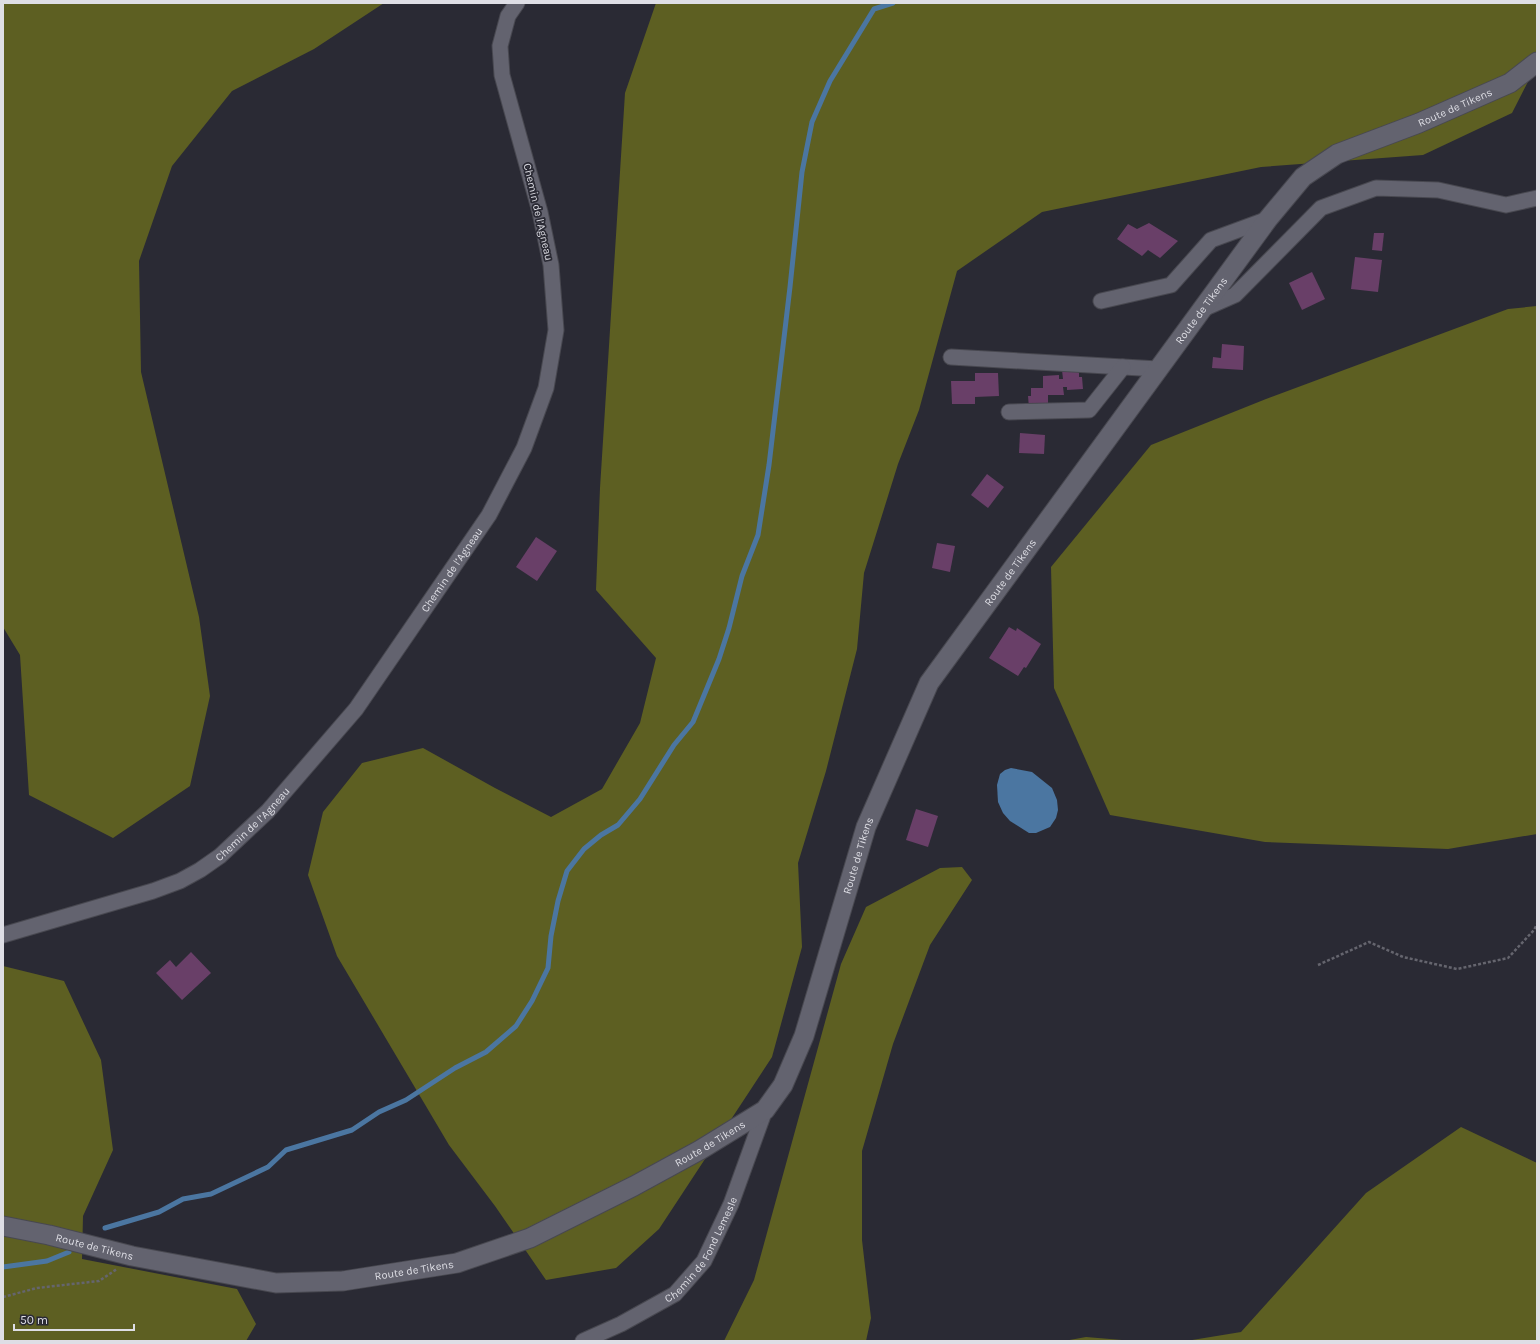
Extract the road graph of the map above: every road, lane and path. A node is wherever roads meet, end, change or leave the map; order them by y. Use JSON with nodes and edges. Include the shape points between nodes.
{"nodes":[{"id":1,"x":517,"y":3,"type":"edge"},
{"id":2,"x":1537,"y":62,"type":"edge"},
{"id":3,"x":1537,"y":198,"type":"edge"},
{"id":4,"x":1268,"y":219,"type":"junction"},
{"id":5,"x":1101,"y":300,"type":"dead end"},
{"id":6,"x":1201,"y":310,"type":"junction"},
{"id":7,"x":951,"y":357,"type":"dead end"},
{"id":8,"x":1123,"y":367,"type":"junction"},
{"id":9,"x":1158,"y":369,"type":"junction"},
{"id":10,"x":1009,"y":412,"type":"dead end"},
{"id":11,"x":1537,"y":924,"type":"edge"},
{"id":12,"x":3,"y":935,"type":"edge"},
{"id":13,"x":1318,"y":965,"type":"dead end"},
{"id":14,"x":765,"y":1110,"type":"junction"},
{"id":15,"x":3,"y":1226,"type":"edge"},
{"id":16,"x":132,"y":1256,"type":"junction"},
{"id":17,"x":3,"y":1297,"type":"edge"},
{"id":18,"x":582,"y":1341,"type":"edge"}],
"edges":[{"from":1,"to":12,"type":"street","name":"Chemin de l’Agneau","via":[[508,16],[500,46],[502,75],[540,212],[550,265],[556,330],[546,388],[524,448],[489,515],[356,709],[268,811],[220,856],[180,881]]},
{"from":2,"to":4,"type":"street","name":"Route de Tikens","via":[[1510,83],[1419,123],[1337,154],[1303,178]]},
{"from":3,"to":6,"type":"street","via":[[1506,205],[1438,190],[1376,188],[1321,208],[1235,295]]},
{"from":4,"to":5,"type":"street","via":[[1211,240],[1171,285]]},
{"from":4,"to":6,"type":"street","name":"Route de Tikens"},
{"from":6,"to":9,"type":"street","name":"Route de Tikens"},
{"from":7,"to":8,"type":"street"},
{"from":8,"to":9,"type":"street"},
{"from":8,"to":10,"type":"street","via":[[1089,410]]},
{"from":9,"to":14,"type":"street","name":"Route de Tikens","via":[[929,683],[866,826],[804,1036],[783,1085]]},
{"from":11,"to":13,"type":"path","via":[[1508,958],[1457,969],[1403,957],[1369,942]]},
{"from":14,"to":16,"type":"street","name":"Route de Tikens","via":[[700,1150],[621,1193],[530,1238],[457,1263],[343,1281],[276,1283]]},
{"from":14,"to":18,"type":"street","name":"Chemin de Fond Lemesle","via":[[730,1204],[704,1261],[675,1294],[621,1324]]},
{"from":15,"to":16,"type":"street","name":"Route de Tikens"},
{"from":16,"to":17,"type":"path","via":[[99,1281],[37,1288]]}]}
